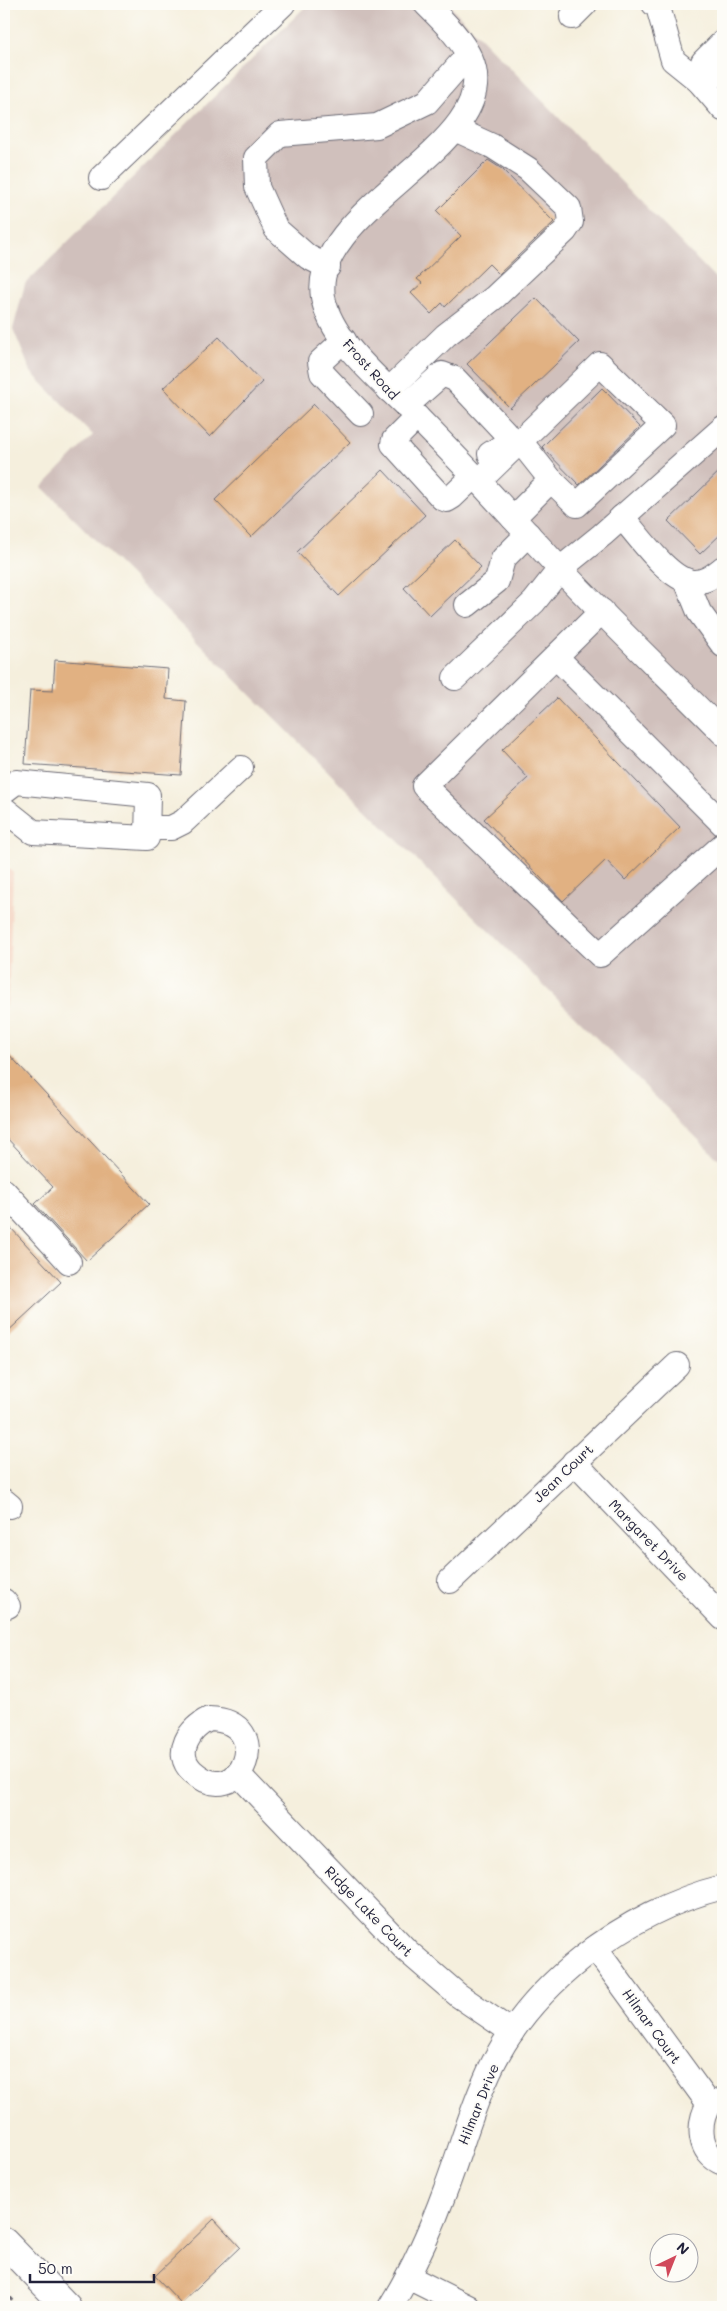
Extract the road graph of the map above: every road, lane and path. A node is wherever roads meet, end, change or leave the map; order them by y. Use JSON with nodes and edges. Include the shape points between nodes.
{"nodes":[{"id":1,"x":283,"y":4,"type":"edge"},
{"id":2,"x":426,"y":4,"type":"edge"},
{"id":3,"x":654,"y":4,"type":"edge"},
{"id":4,"x":723,"y":42,"type":"edge"},
{"id":5,"x":468,"y":56,"type":"junction"},
{"id":6,"x":723,"y":73,"type":"edge"},
{"id":7,"x":699,"y":81,"type":"junction"},
{"id":8,"x":723,"y":109,"type":"edge"},
{"id":9,"x":455,"y":129,"type":"junction"},
{"id":10,"x":101,"y":178,"type":"dead end"},
{"id":11,"x":328,"y":267,"type":"junction"},
{"id":12,"x":344,"y":340,"type":"junction"},
{"id":13,"x":389,"y":390,"type":"junction"},
{"id":14,"x":411,"y":412,"type":"junction"},
{"id":15,"x":361,"y":414,"type":"dead end"},
{"id":16,"x":723,"y":428,"type":"edge"},
{"id":17,"x":520,"y":441,"type":"junction"},
{"id":18,"x":472,"y":474,"type":"junction"},
{"id":19,"x":551,"y":480,"type":"junction"},
{"id":20,"x":622,"y":517,"type":"junction"},
{"id":21,"x":520,"y":526,"type":"junction"},
{"id":22,"x":723,"y":568,"type":"edge"},
{"id":23,"x":560,"y":569,"type":"junction"},
{"id":24,"x":686,"y":580,"type":"junction"},
{"id":25,"x":467,"y":605,"type":"dead end"},
{"id":26,"x":602,"y":611,"type":"junction"},
{"id":27,"x":723,"y":645,"type":"edge"},
{"id":28,"x":556,"y":657,"type":"junction"},
{"id":29,"x":455,"y":678,"type":"dead end"},
{"id":30,"x":723,"y":733,"type":"edge"},
{"id":31,"x":241,"y":768,"type":"dead end"},
{"id":32,"x":4,"y":791,"type":"edge"},
{"id":33,"x":4,"y":808,"type":"edge"},
{"id":34,"x":723,"y":824,"type":"edge"},
{"id":35,"x":147,"y":828,"type":"junction"},
{"id":36,"x":723,"y":845,"type":"edge"},
{"id":37,"x":4,"y":1191,"type":"edge"},
{"id":38,"x":68,"y":1262,"type":"dead end"},
{"id":39,"x":677,"y":1365,"type":"dead end"},
{"id":40,"x":574,"y":1462,"type":"junction"},
{"id":41,"x":450,"y":1580,"type":"dead end"},
{"id":42,"x":723,"y":1618,"type":"edge"},
{"id":43,"x":239,"y":1775,"type":"dead end"},
{"id":44,"x":723,"y":1887,"type":"edge"},
{"id":45,"x":596,"y":1948,"type":"junction"},
{"id":46,"x":512,"y":2032,"type":"junction"},
{"id":47,"x":716,"y":2102,"type":"edge"},
{"id":48,"x":723,"y":2164,"type":"edge"},
{"id":49,"x":4,"y":2242,"type":"edge"},
{"id":50,"x":408,"y":2277,"type":"junction"},
{"id":51,"x":4,"y":2292,"type":"edge"},
{"id":52,"x":18,"y":2307,"type":"edge"},
{"id":53,"x":67,"y":2307,"type":"edge"},
{"id":54,"x":390,"y":2307,"type":"edge"},
{"id":55,"x":468,"y":2307,"type":"edge"}],
"edges":[{"from":1,"to":10,"type":"street"},
{"from":2,"to":5,"type":"street","name":"Frost Road"},
{"from":3,"to":7,"type":"street","via":[[658,7],[673,60]]},
{"from":4,"to":7,"type":"street","via":[[704,62]]},
{"from":5,"to":9,"type":"street","name":"Frost Road","via":[[475,73],[474,91],[470,107]]},
{"from":5,"to":11,"type":"street","via":[[428,102],[377,126],[280,134],[256,158],[257,187],[276,230],[308,257]]},
{"from":6,"to":7,"type":"street"},
{"from":7,"to":8,"type":"street"},
{"from":9,"to":11,"type":"street","name":"Frost Road","via":[[362,216],[343,237]]},
{"from":9,"to":13,"type":"street","via":[[492,146],[528,169],[569,208],[571,222],[495,297],[446,335]]},
{"from":11,"to":12,"type":"street","name":"Frost Road","via":[[323,295],[328,315]]},
{"from":12,"to":13,"type":"street","name":"Frost Road"},
{"from":12,"to":15,"type":"street","via":[[320,362],[322,374]]},
{"from":13,"to":14,"type":"street","name":"Frost Road"},
{"from":14,"to":18,"type":"street","name":"Frost Road"},
{"from":14,"to":18,"type":"street","via":[[393,444],[442,498],[452,497]]},
{"from":14,"to":18,"type":"street","via":[[442,374],[454,379],[505,432],[508,442]]},
{"from":16,"to":20,"type":"street"},
{"from":17,"to":18,"type":"street"},
{"from":17,"to":19,"type":"street"},
{"from":17,"to":19,"type":"street","via":[[600,364],[663,425],[577,505]]},
{"from":18,"to":21,"type":"street","name":"Frost Road"},
{"from":19,"to":21,"type":"street"},
{"from":20,"to":23,"type":"street"},
{"from":20,"to":24,"type":"street","via":[[668,568]]},
{"from":21,"to":23,"type":"street","name":"Frost Road"},
{"from":21,"to":25,"type":"street","via":[[503,559],[497,581]]},
{"from":22,"to":24,"type":"street","via":[[707,580]]},
{"from":23,"to":26,"type":"street","name":"Frost Road"},
{"from":23,"to":29,"type":"street","via":[[534,602]]},
{"from":24,"to":27,"type":"street","via":[[699,612]]},
{"from":26,"to":28,"type":"street"},
{"from":26,"to":30,"type":"street","name":"Frost Road"},
{"from":28,"to":34,"type":"street"},
{"from":28,"to":36,"type":"street","via":[[424,786],[600,955]]},
{"from":31,"to":35,"type":"street","via":[[183,822],[171,828]]},
{"from":32,"to":35,"type":"street","via":[[16,782],[148,795]]},
{"from":33,"to":35,"type":"street","via":[[33,832],[147,838]]},
{"from":37,"to":38,"type":"street"},
{"from":39,"to":40,"type":"street","name":"Jean Court"},
{"from":40,"to":41,"type":"street","name":"Jean Court"},
{"from":40,"to":42,"type":"street","name":"Margaret Drive"},
{"from":43,"to":46,"type":"street","name":"Ridge Lake Court","via":[[407,1951],[458,1995]]},
{"from":44,"to":45,"type":"street","name":"Hilmar Drive","via":[[662,1908]]},
{"from":45,"to":46,"type":"street","name":"Hilmar Drive","via":[[565,1972]]},
{"from":45,"to":47,"type":"street","name":"Hilmar Court"},
{"from":46,"to":50,"type":"street","name":"Hilmar Drive","via":[[485,2080],[443,2198]]},
{"from":47,"to":48,"type":"street","name":"Hilmar Court","via":[[702,2115],[701,2139],[707,2152]]},
{"from":49,"to":53,"type":"main road"},
{"from":50,"to":54,"type":"street","name":"Hilmar Drive"},
{"from":50,"to":55,"type":"street"},
{"from":51,"to":52,"type":"path"}]}
